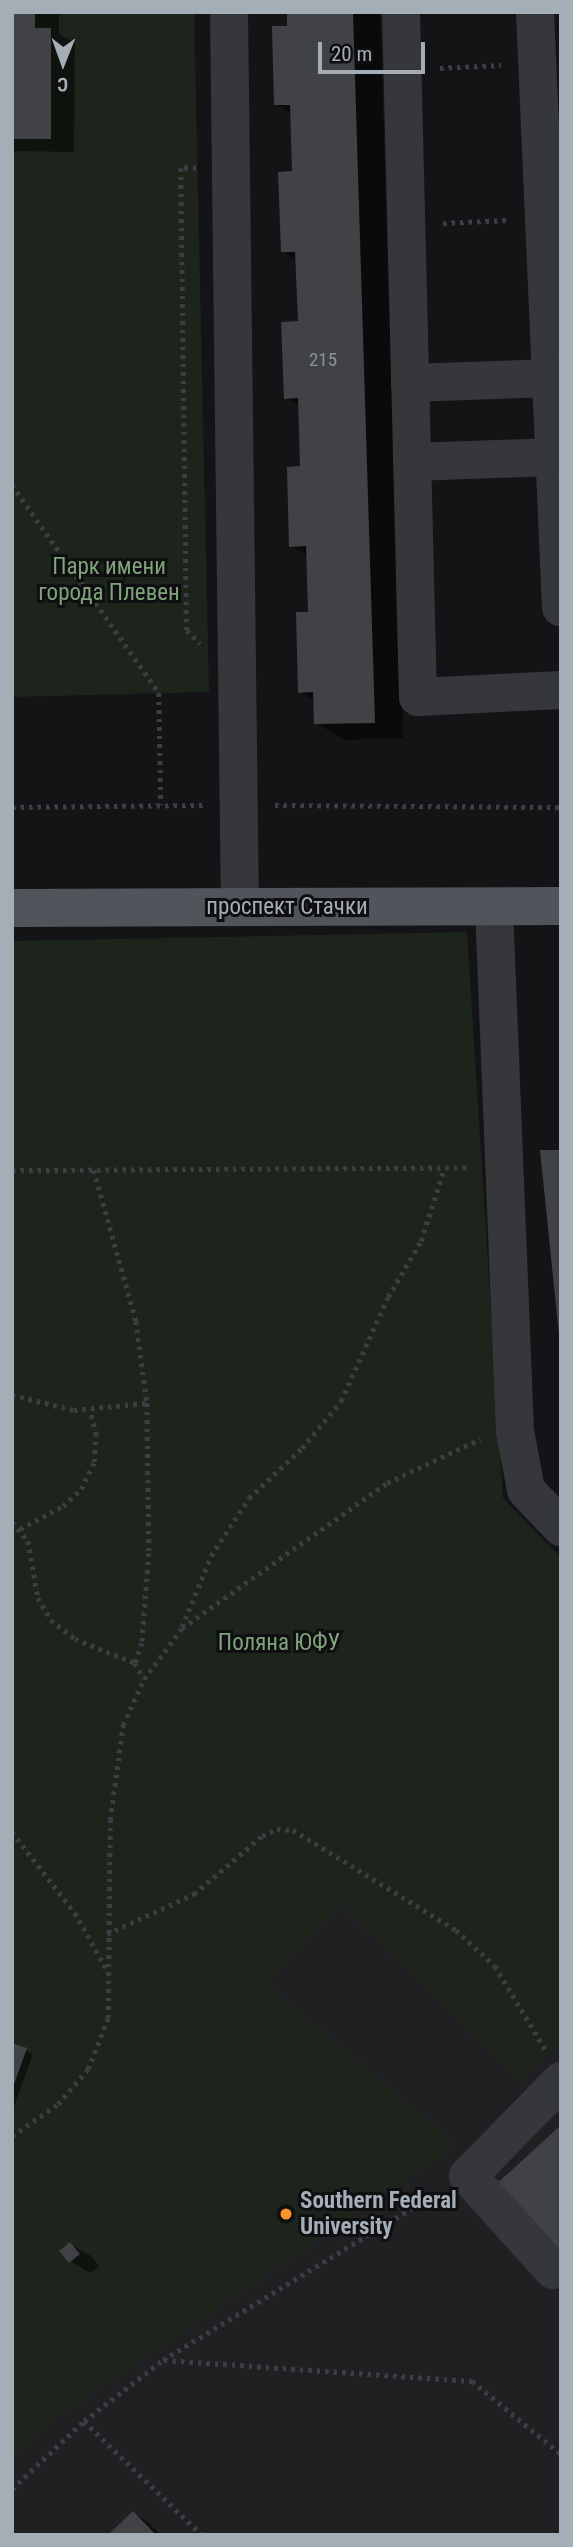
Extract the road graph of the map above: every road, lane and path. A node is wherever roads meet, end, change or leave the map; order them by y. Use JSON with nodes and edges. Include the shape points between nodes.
{"nodes":[{"id":1,"x":229,"y":12,"type":"edge"},
{"id":2,"x":401,"y":12,"type":"edge"},
{"id":3,"x":535,"y":12,"type":"edge"},
{"id":4,"x":537,"y":62,"type":"junction"},
{"id":5,"x":403,"y":70,"type":"junction"},
{"id":6,"x":551,"y":170,"type":"edge"},
{"id":7,"x":544,"y":218,"type":"junction"},
{"id":8,"x":406,"y":224,"type":"junction"},
{"id":9,"x":551,"y":378,"type":"junction"},
{"id":10,"x":410,"y":383,"type":"junction"},
{"id":11,"x":554,"y":457,"type":"junction"},
{"id":12,"x":412,"y":462,"type":"junction"},
{"id":13,"x":12,"y":485,"type":"edge"},
{"id":14,"x":561,"y":607,"type":"edge"},
{"id":15,"x":561,"y":690,"type":"edge"},
{"id":16,"x":161,"y":805,"type":"junction"},
{"id":17,"x":238,"y":805,"type":"junction"},
{"id":18,"x":12,"y":807,"type":"edge"},
{"id":19,"x":561,"y":807,"type":"edge"},
{"id":20,"x":561,"y":906,"type":"edge"},
{"id":21,"x":240,"y":907,"type":"junction"},
{"id":22,"x":12,"y":908,"type":"edge"},
{"id":23,"x":494,"y":908,"type":"junction"},
{"id":24,"x":507,"y":1167,"type":"junction"},
{"id":25,"x":444,"y":1169,"type":"junction"},
{"id":26,"x":12,"y":1170,"type":"edge"},
{"id":27,"x":94,"y":1170,"type":"junction"},
{"id":28,"x":12,"y":1395,"type":"edge"},
{"id":29,"x":147,"y":1403,"type":"junction"},
{"id":30,"x":90,"y":1411,"type":"junction"},
{"id":31,"x":515,"y":1431,"type":"junction"},
{"id":32,"x":12,"y":1522,"type":"edge"},
{"id":33,"x":561,"y":1527,"type":"edge"},
{"id":34,"x":20,"y":1529,"type":"junction"},
{"id":35,"x":182,"y":1628,"type":"junction"},
{"id":36,"x":135,"y":1663,"type":"junction"},
{"id":37,"x":144,"y":1679,"type":"junction"},
{"id":38,"x":12,"y":1832,"type":"edge"},
{"id":39,"x":107,"y":1934,"type":"junction"},
{"id":40,"x":106,"y":1969,"type":"junction"},
{"id":41,"x":557,"y":2071,"type":"edge"},
{"id":42,"x":12,"y":2137,"type":"edge"},
{"id":43,"x":468,"y":2176,"type":"junction"},
{"id":44,"x":553,"y":2270,"type":"dead end"},
{"id":45,"x":163,"y":2360,"type":"junction"},
{"id":46,"x":84,"y":2421,"type":"junction"},
{"id":47,"x":561,"y":2454,"type":"edge"},
{"id":48,"x":12,"y":2489,"type":"edge"},
{"id":49,"x":202,"y":2535,"type":"edge"}],
"edges":[{"from":1,"to":17,"type":"lane"},
{"from":2,"to":5,"type":"lane"},
{"from":3,"to":4,"type":"lane"},
{"from":4,"to":5,"type":"path"},
{"from":4,"to":6,"type":"lane"},
{"from":5,"to":8,"type":"lane"},
{"from":6,"to":7,"type":"lane"},
{"from":7,"to":8,"type":"path"},
{"from":7,"to":9,"type":"lane"},
{"from":8,"to":10,"type":"lane"},
{"from":9,"to":10,"type":"lane"},
{"from":9,"to":11,"type":"lane"},
{"from":10,"to":12,"type":"lane"},
{"from":11,"to":12,"type":"lane"},
{"from":11,"to":14,"type":"lane"},
{"from":12,"to":15,"type":"lane","via":[[418,697]]},
{"from":13,"to":16,"type":"path","via":[[159,693]]},
{"from":16,"to":17,"type":"path"},
{"from":16,"to":18,"type":"path"},
{"from":17,"to":19,"type":"path"},
{"from":17,"to":21,"type":"lane"},
{"from":20,"to":23,"type":"main road","name":"проспект Стачки"},
{"from":21,"to":22,"type":"main road","name":"проспект Стачки"},
{"from":21,"to":23,"type":"main road","name":"проспект Стачки"},
{"from":23,"to":24,"type":"lane"},
{"from":24,"to":25,"type":"path"},
{"from":24,"to":31,"type":"lane"},
{"from":25,"to":27,"type":"path"},
{"from":25,"to":35,"type":"path","via":[[421,1241],[388,1297],[341,1401],[302,1448],[249,1498],[211,1556]]},
{"from":26,"to":27,"type":"path"},
{"from":27,"to":29,"type":"path","via":[[136,1321]]},
{"from":28,"to":30,"type":"path"},
{"from":29,"to":30,"type":"path"},
{"from":29,"to":36,"type":"path","via":[[149,1553],[142,1643]]},
{"from":30,"to":34,"type":"path","via":[[96,1435],[94,1462],[81,1489],[63,1506]]},
{"from":31,"to":33,"type":"lane","via":[[526,1490]]},
{"from":31,"to":35,"type":"path","via":[[491,1434],[387,1483]]},
{"from":32,"to":34,"type":"path"},
{"from":34,"to":36,"type":"path","via":[[28,1541],[38,1598],[51,1620],[75,1639]]},
{"from":35,"to":37,"type":"path"},
{"from":36,"to":37,"type":"path"},
{"from":37,"to":39,"type":"path","via":[[122,1725],[110,1820]]},
{"from":38,"to":40,"type":"path","via":[[75,1913]]},
{"from":39,"to":40,"type":"path"},
{"from":39,"to":41,"type":"path","via":[[194,1894],[261,1836],[276,1829],[293,1830],[456,1930],[495,1966]]},
{"from":40,"to":42,"type":"path","via":[[108,2018],[88,2069],[58,2105]]},
{"from":41,"to":43,"type":"lane"},
{"from":43,"to":44,"type":"lane"},
{"from":43,"to":45,"type":"path"},
{"from":45,"to":46,"type":"path"},
{"from":45,"to":47,"type":"path","via":[[472,2381]]},
{"from":46,"to":48,"type":"path"},
{"from":46,"to":49,"type":"path"}]}
